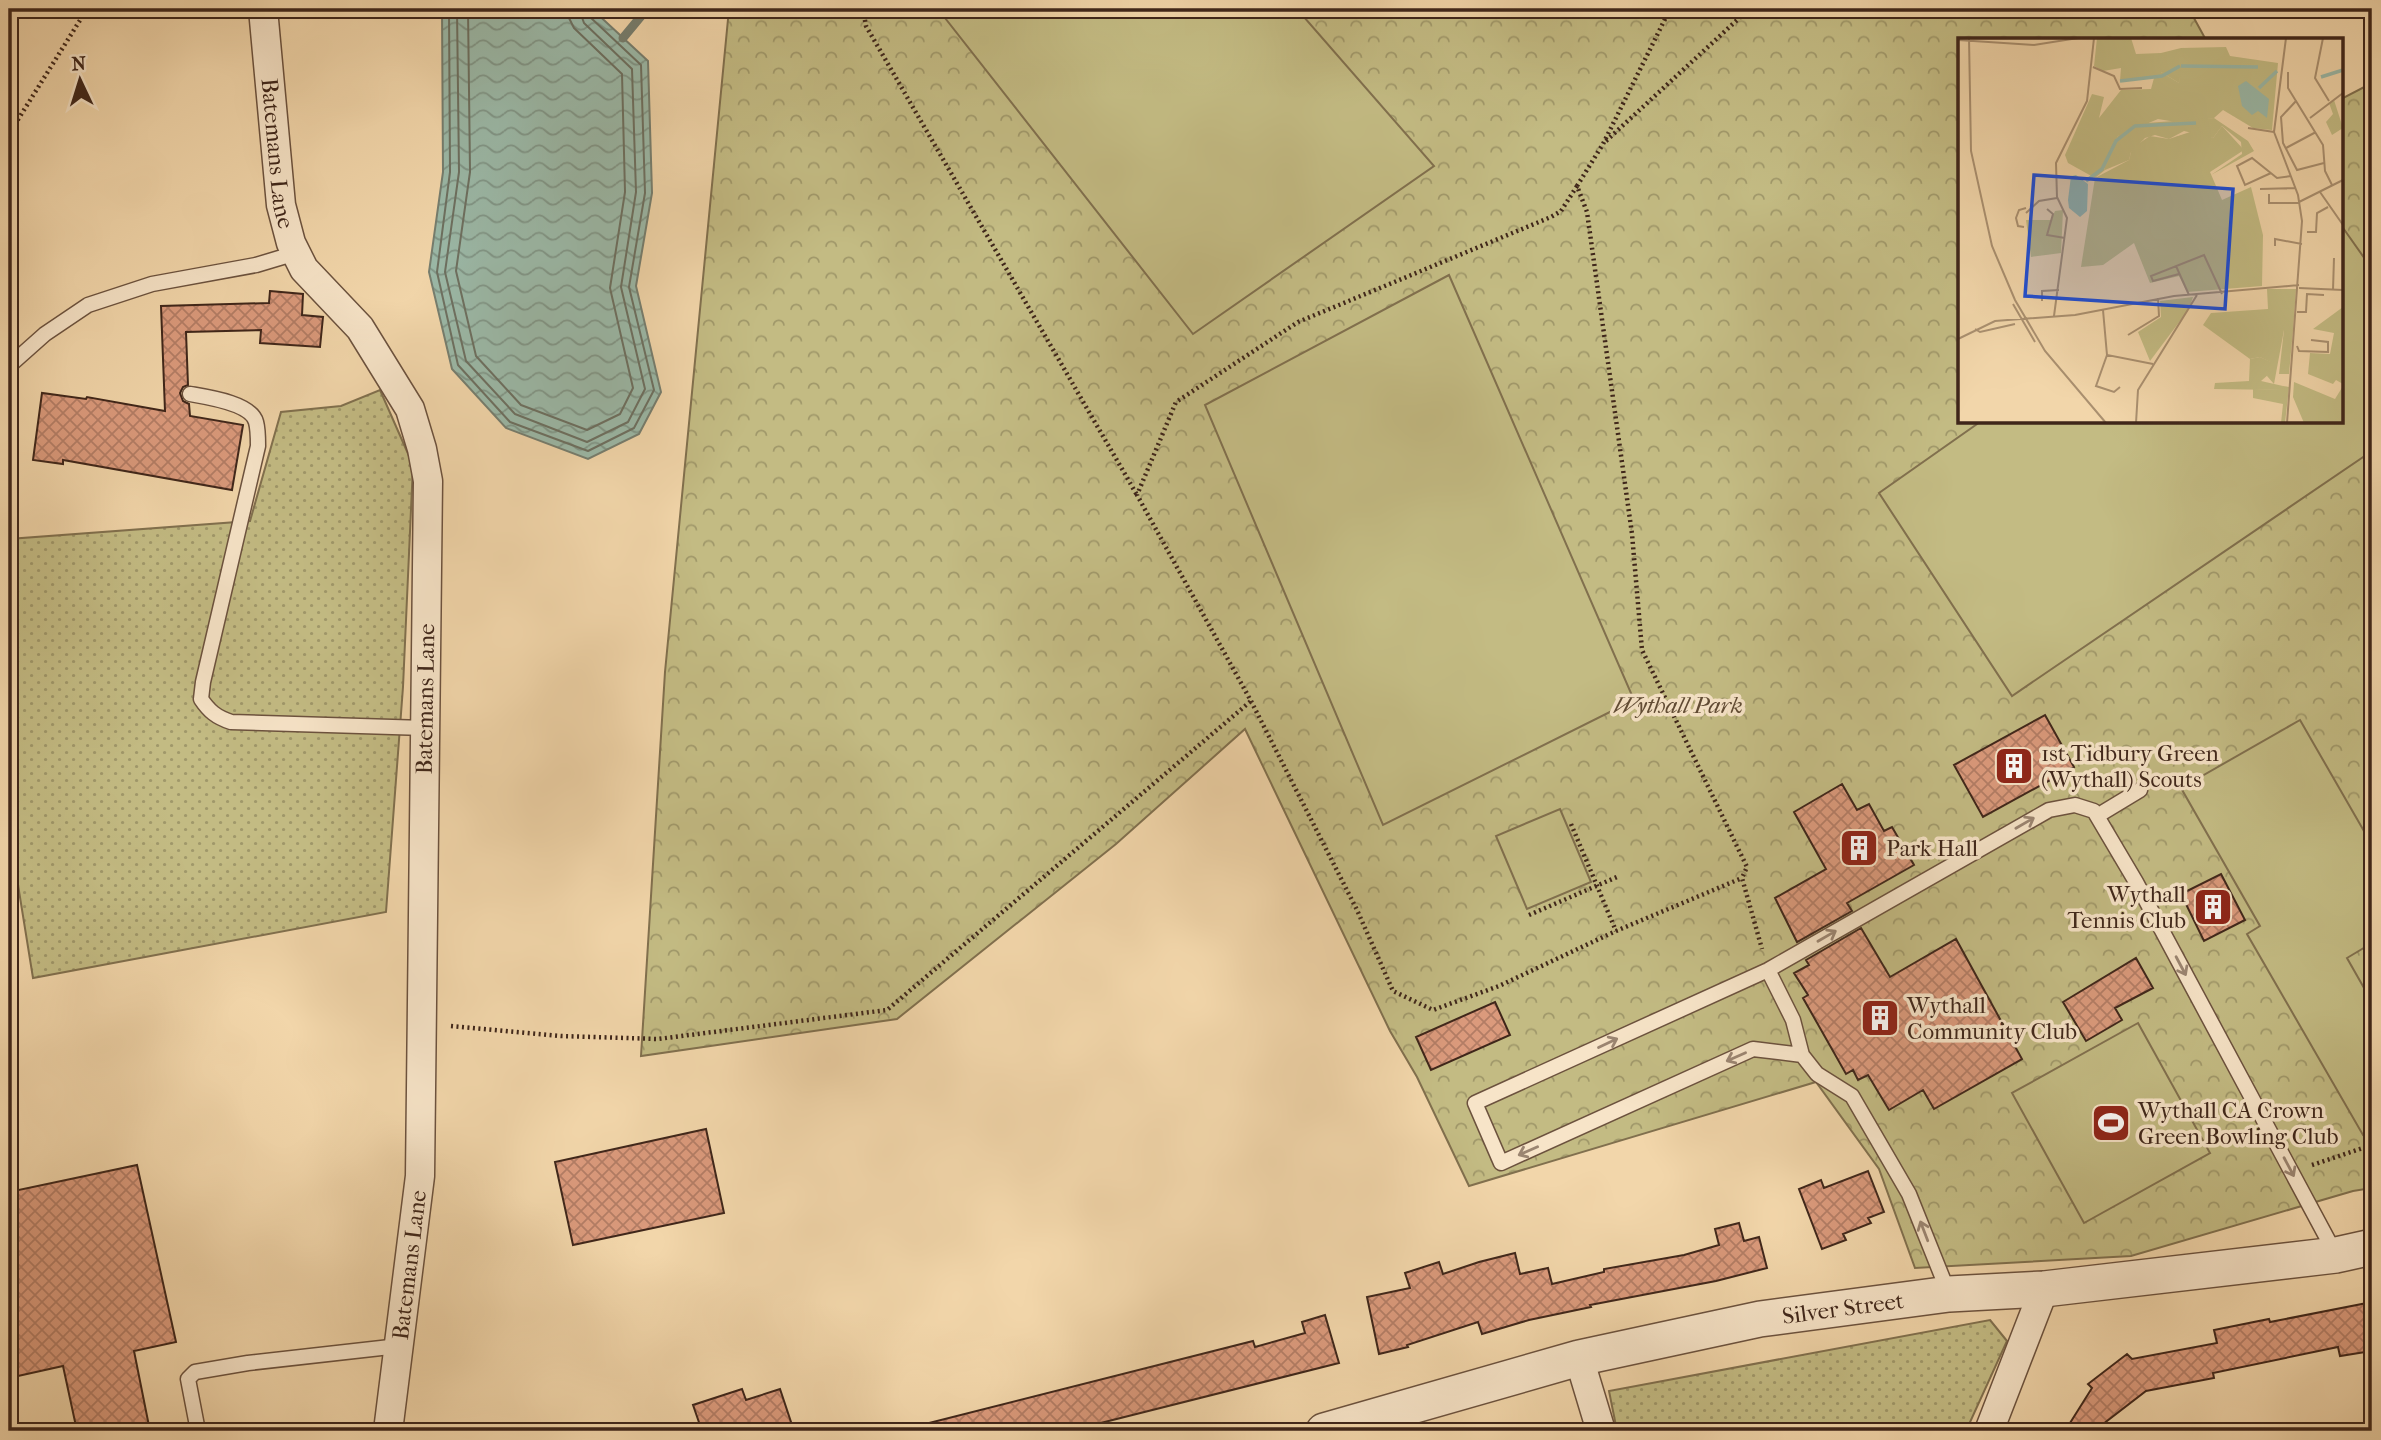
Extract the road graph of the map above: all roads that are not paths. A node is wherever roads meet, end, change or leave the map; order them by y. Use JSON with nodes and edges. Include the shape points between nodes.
{"nodes":[{"id":1,"x":263,"y":9,"type":"edge"},
{"id":2,"x":296,"y":253,"type":"junction"},
{"id":3,"x":9,"y":366,"type":"edge"},
{"id":4,"x":190,"y":394,"type":"dead end"},
{"id":5,"x":425,"y":728,"type":"junction"},
{"id":6,"x":2140,"y":790,"type":"dead end"},
{"id":7,"x":2097,"y":816,"type":"junction"},
{"id":8,"x":1768,"y":970,"type":"junction"},
{"id":9,"x":1802,"y":1055,"type":"junction"},
{"id":10,"x":2372,"y":1247,"type":"edge"},
{"id":11,"x":2336,"y":1255,"type":"junction"},
{"id":12,"x":2044,"y":1289,"type":"junction"},
{"id":13,"x":1949,"y":1294,"type":"junction"},
{"id":14,"x":399,"y":1346,"type":"junction"},
{"id":15,"x":1580,"y":1358,"type":"junction"},
{"id":16,"x":198,"y":1431,"type":"edge"},
{"id":17,"x":388,"y":1431,"type":"edge"},
{"id":18,"x":1324,"y":1431,"type":"edge"},
{"id":19,"x":1601,"y":1431,"type":"edge"},
{"id":20,"x":1989,"y":1431,"type":"edge"}],
"edges":[{"from":1,"to":2,"type":"street","name":"Batemans Lane","via":[[281,205]]},
{"from":2,"to":3,"type":"lane","via":[[152,284],[88,305]]},
{"from":2,"to":5,"type":"street","name":"Batemans Lane","via":[[304,269],[360,328],[377,353],[410,409],[422,449],[428,481]]},
{"from":4,"to":5,"type":"lane","via":[[247,410],[256,420],[258,446],[201,699],[217,717],[231,722]]},
{"from":5,"to":14,"type":"street","name":"Batemans Lane","via":[[420,1176]]},
{"from":6,"to":7,"type":"lane"},
{"from":8,"to":7,"type":"lane","one_way":true,"via":[[2049,810],[2075,805]]},
{"from":7,"to":11,"type":"lane","one_way":true},
{"from":8,"to":9,"type":"lane","via":[[1793,1020]]},
{"from":9,"to":8,"type":"lane","one_way":true,"via":[[1754,1049],[1502,1163],[1475,1103]]},
{"from":13,"to":9,"type":"lane","one_way":true,"via":[[1909,1194],[1852,1097],[1817,1074]]},
{"from":10,"to":11,"type":"street","name":"Silver Street"},
{"from":11,"to":12,"type":"street","name":"Silver Street"},
{"from":12,"to":13,"type":"street","name":"Silver Street"},
{"from":12,"to":20,"type":"street"},
{"from":13,"to":15,"type":"street","name":"Silver Street","via":[[1760,1319]]},
{"from":14,"to":16,"type":"lane","via":[[195,1372],[188,1379]]},
{"from":14,"to":17,"type":"street","name":"Batemans Lane"},
{"from":15,"to":18,"type":"street","name":"Silver Street"},
{"from":15,"to":19,"type":"street"}]}
